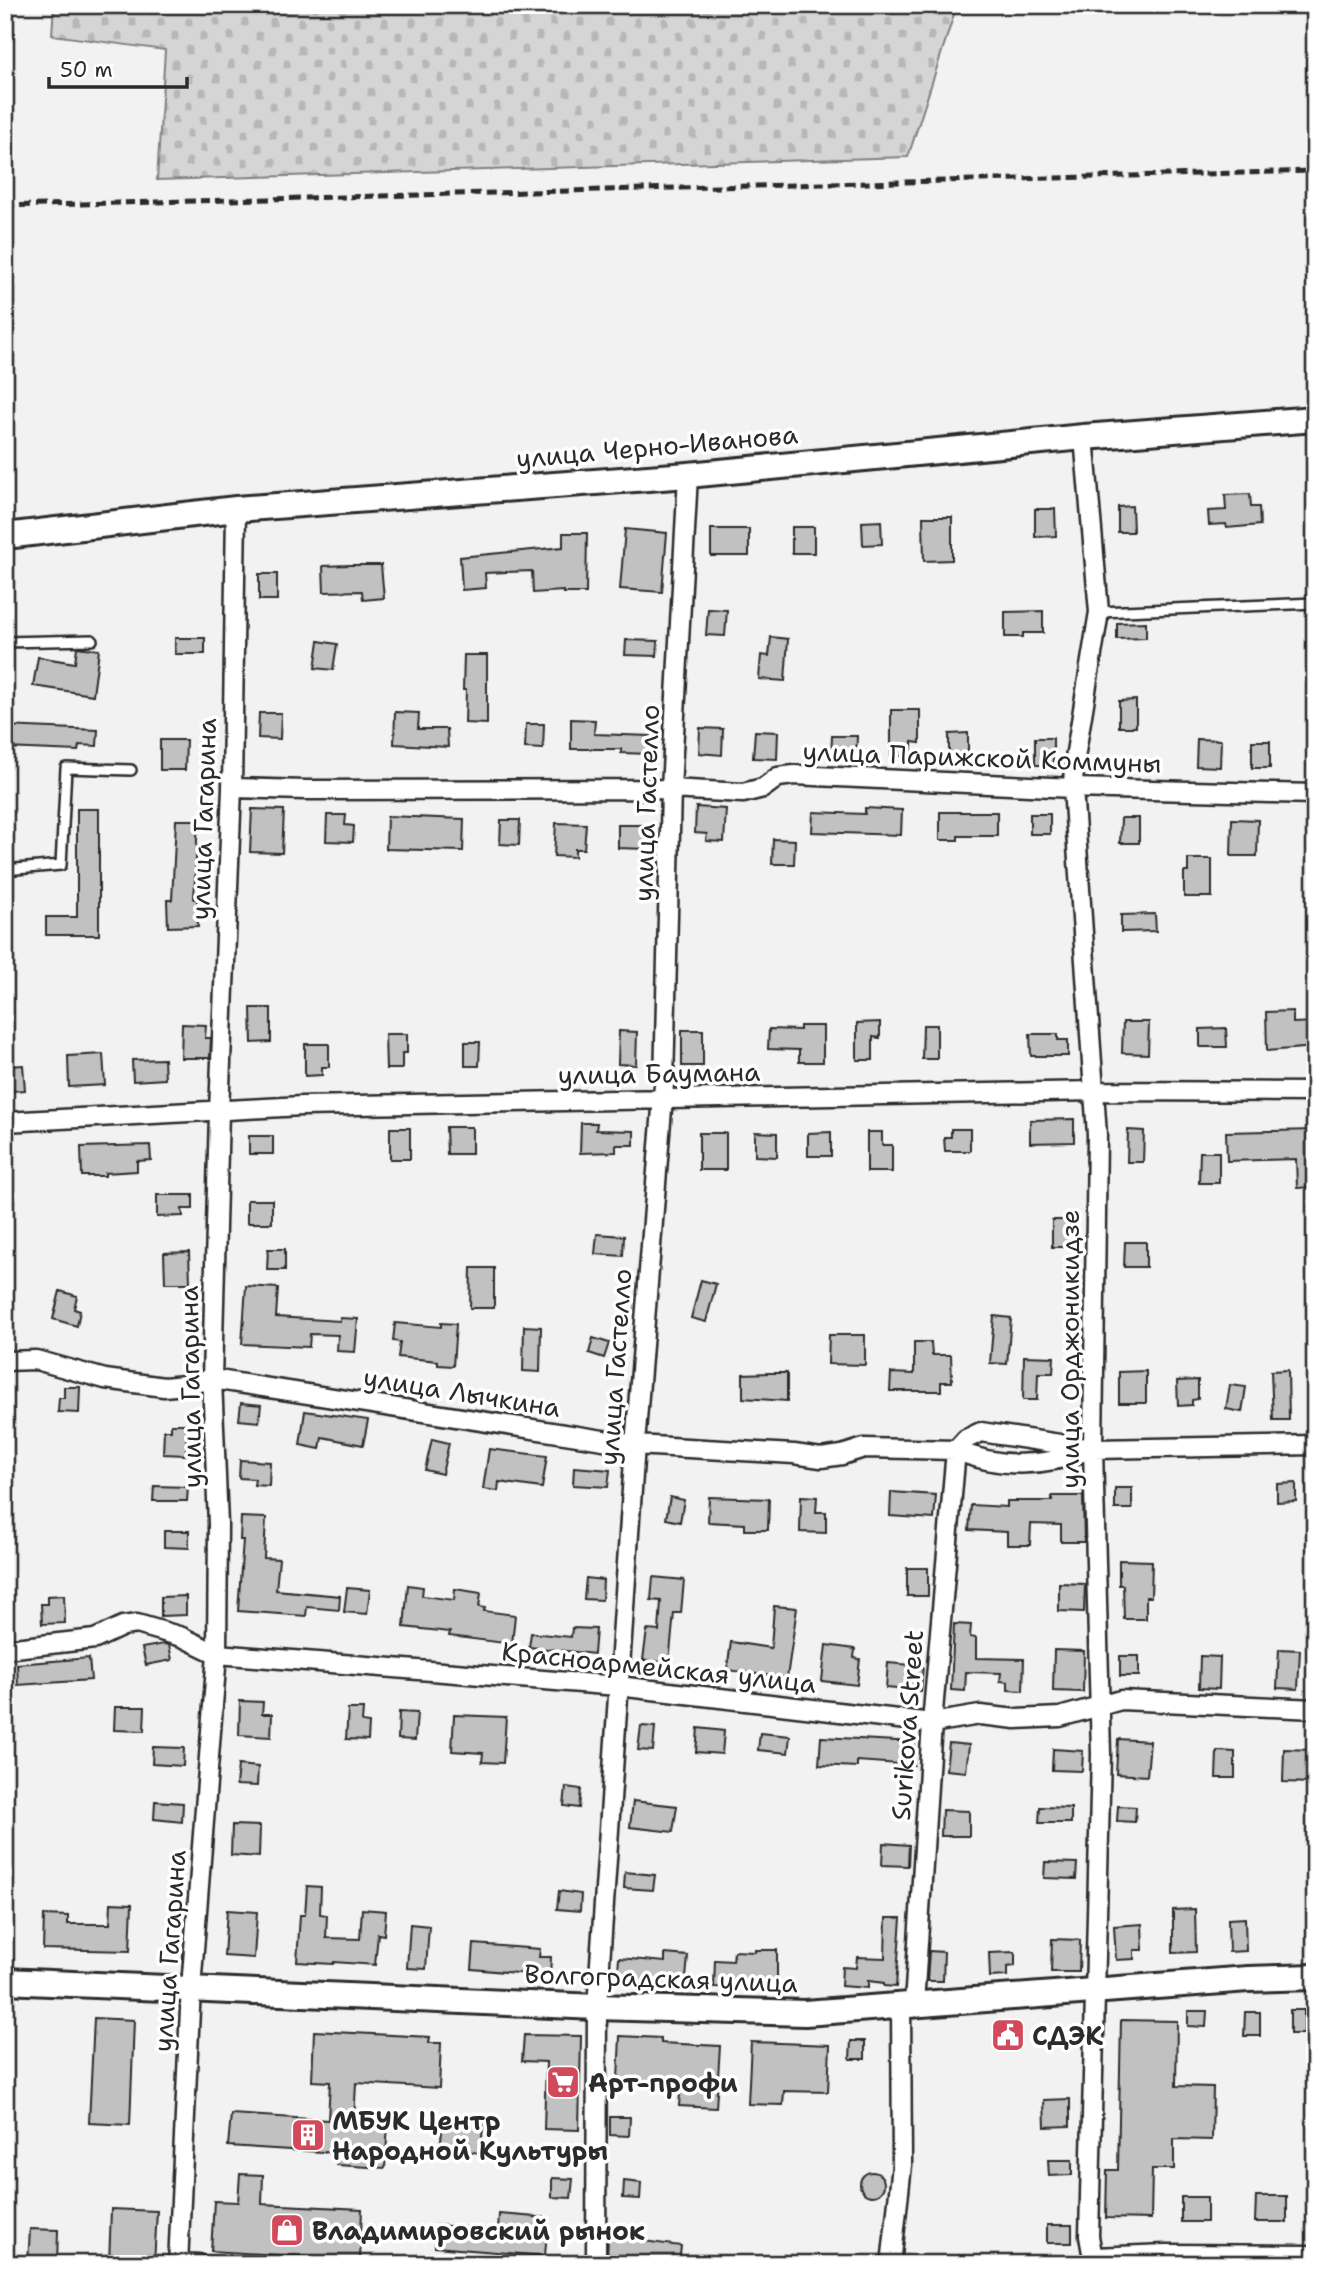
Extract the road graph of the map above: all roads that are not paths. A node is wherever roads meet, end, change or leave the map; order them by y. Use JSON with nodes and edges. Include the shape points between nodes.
{"nodes":[{"id":1,"x":1315,"y":419,"type":"edge"},
{"id":2,"x":1084,"y":437,"type":"junction"},
{"id":3,"x":688,"y":475,"type":"junction"},
{"id":4,"x":236,"y":509,"type":"junction"},
{"id":5,"x":5,"y":536,"type":"edge"},
{"id":6,"x":1315,"y":603,"type":"edge"},
{"id":7,"x":1099,"y":612,"type":"junction"},
{"id":8,"x":92,"y":640,"type":"dead end"},
{"id":9,"x":5,"y":642,"type":"edge"},
{"id":10,"x":131,"y":770,"type":"dead end"},
{"id":11,"x":232,"y":788,"type":"junction"},
{"id":12,"x":671,"y":789,"type":"junction"},
{"id":13,"x":1073,"y":789,"type":"junction"},
{"id":14,"x":1315,"y":794,"type":"edge"},
{"id":15,"x":5,"y":870,"type":"edge"},
{"id":16,"x":1095,"y":1091,"type":"junction"},
{"id":17,"x":1315,"y":1092,"type":"edge"},
{"id":18,"x":662,"y":1099,"type":"junction"},
{"id":19,"x":219,"y":1112,"type":"junction"},
{"id":20,"x":5,"y":1122,"type":"edge"},
{"id":21,"x":5,"y":1361,"type":"edge"},
{"id":22,"x":212,"y":1379,"type":"junction"},
{"id":23,"x":635,"y":1445,"type":"junction"},
{"id":24,"x":1315,"y":1445,"type":"edge"},
{"id":25,"x":1093,"y":1449,"type":"junction"},
{"id":26,"x":956,"y":1450,"type":"junction"},
{"id":27,"x":5,"y":1649,"type":"edge"},
{"id":28,"x":218,"y":1654,"type":"junction"},
{"id":29,"x":618,"y":1686,"type":"junction"},
{"id":30,"x":1100,"y":1706,"type":"junction"},
{"id":31,"x":1315,"y":1709,"type":"edge"},
{"id":32,"x":932,"y":1723,"type":"junction"},
{"id":33,"x":1315,"y":1977,"type":"edge"},
{"id":34,"x":5,"y":1981,"type":"edge"},
{"id":35,"x":191,"y":1988,"type":"junction"},
{"id":36,"x":1095,"y":1992,"type":"junction"},
{"id":37,"x":907,"y":2005,"type":"junction"},
{"id":38,"x":597,"y":2007,"type":"junction"},
{"id":39,"x":1187,"y":2254,"type":"junction"},
{"id":40,"x":1315,"y":2255,"type":"edge"},
{"id":41,"x":1094,"y":2261,"type":"edge"},
{"id":42,"x":178,"y":2263,"type":"edge"},
{"id":43,"x":198,"y":2264,"type":"edge"},
{"id":44,"x":596,"y":2264,"type":"edge"},
{"id":45,"x":891,"y":2264,"type":"edge"},
{"id":46,"x":1159,"y":2264,"type":"edge"}],
"edges":[{"from":1,"to":2,"type":"main road","name":"улица Черно-Иванова"},
{"from":2,"to":3,"type":"main road","name":"улица Черно-Иванова"},
{"from":2,"to":7,"type":"street","name":"улица Орджоникидзе"},
{"from":3,"to":4,"type":"main road","name":"улица Черно-Иванова"},
{"from":3,"to":12,"type":"street","name":"улица Гастелло"},
{"from":4,"to":5,"type":"main road","name":"улица Черно-Иванова"},
{"from":4,"to":11,"type":"street","name":"улица Гагарина"},
{"from":6,"to":7,"type":"lane"},
{"from":7,"to":13,"type":"street","name":"улица Орджоникидзе"},
{"from":8,"to":9,"type":"lane"},
{"from":10,"to":15,"type":"lane","via":[[66,768],[61,865]]},
{"from":11,"to":12,"type":"street","name":"улица Парижской Коммуны"},
{"from":11,"to":19,"type":"street","name":"улица Гагарина"},
{"from":12,"to":13,"type":"street","name":"улица Парижской Коммуны","via":[[743,793],[794,775]]},
{"from":12,"to":18,"type":"street","name":"улица Гастелло"},
{"from":13,"to":14,"type":"street","name":"улица Парижской Коммуны"},
{"from":13,"to":16,"type":"street","name":"улица Орджоникидзе"},
{"from":16,"to":17,"type":"street","name":"улица Баумана"},
{"from":16,"to":18,"type":"street","name":"улица Баумана"},
{"from":16,"to":25,"type":"street","name":"улица Орджоникидзе"},
{"from":18,"to":19,"type":"street","name":"улица Баумана","via":[[302,1106]]},
{"from":18,"to":23,"type":"street","name":"улица Гастелло"},
{"from":19,"to":20,"type":"street","name":"улица Баумана"},
{"from":19,"to":22,"type":"street","name":"улица Гагарина"},
{"from":21,"to":22,"type":"street","name":"улица Лычкина","via":[[36,1360],[105,1379],[164,1387]]},
{"from":22,"to":23,"type":"street","name":"улица Лычкина"},
{"from":22,"to":28,"type":"street","name":"улица Гагарина"},
{"from":23,"to":26,"type":"street","name":"улица Лычкина","via":[[821,1458],[864,1448]]},
{"from":23,"to":29,"type":"street","name":"улица Гастелло"},
{"from":24,"to":25,"type":"street","name":"улица Лычкина"},
{"from":25,"to":26,"type":"street","name":"улица Лычкина","via":[[1028,1464],[989,1461]]},
{"from":25,"to":26,"type":"street","name":"улица Лычкина","via":[[981,1432]]},
{"from":25,"to":30,"type":"street","name":"улица Орджоникидзе"},
{"from":26,"to":32,"type":"street","name":"Surikova Street"},
{"from":27,"to":28,"type":"street","name":"Красноармейская улица","via":[[95,1639],[137,1623]]},
{"from":28,"to":29,"type":"street","name":"Красноармейская улица"},
{"from":28,"to":35,"type":"street","name":"улица Гагарина"},
{"from":29,"to":32,"type":"street","name":"Красноармейская улица"},
{"from":29,"to":38,"type":"street","name":"улица Гастелло"},
{"from":30,"to":31,"type":"street","name":"Красноармейская улица","via":[[1147,1700]]},
{"from":30,"to":32,"type":"street","name":"Красноармейская улица","via":[[1060,1717],[980,1715]]},
{"from":30,"to":36,"type":"street","name":"улица Орджоникидзе"},
{"from":32,"to":37,"type":"street","name":"Surikova Street"},
{"from":33,"to":36,"type":"main road","name":"Волгоградская улица"},
{"from":34,"to":35,"type":"main road","name":"Волгоградская улица"},
{"from":35,"to":38,"type":"main road","name":"Волгоградская улица"},
{"from":35,"to":42,"type":"street","name":"улица Гагарина"},
{"from":36,"to":37,"type":"main road","name":"Волгоградская улица"},
{"from":36,"to":41,"type":"street","name":"улица Орджоникидзе","via":[[1089,2236]]},
{"from":37,"to":38,"type":"main road","name":"Волгоградская улица","via":[[805,2012]]},
{"from":37,"to":45,"type":"street","name":"Surikova Street","via":[[902,2165]]},
{"from":38,"to":44,"type":"street","name":"улица Гастелло"},
{"from":39,"to":40,"type":"street"},
{"from":39,"to":41,"type":"street"},
{"from":39,"to":46,"type":"street"},
{"from":42,"to":43,"type":"street"}]}
